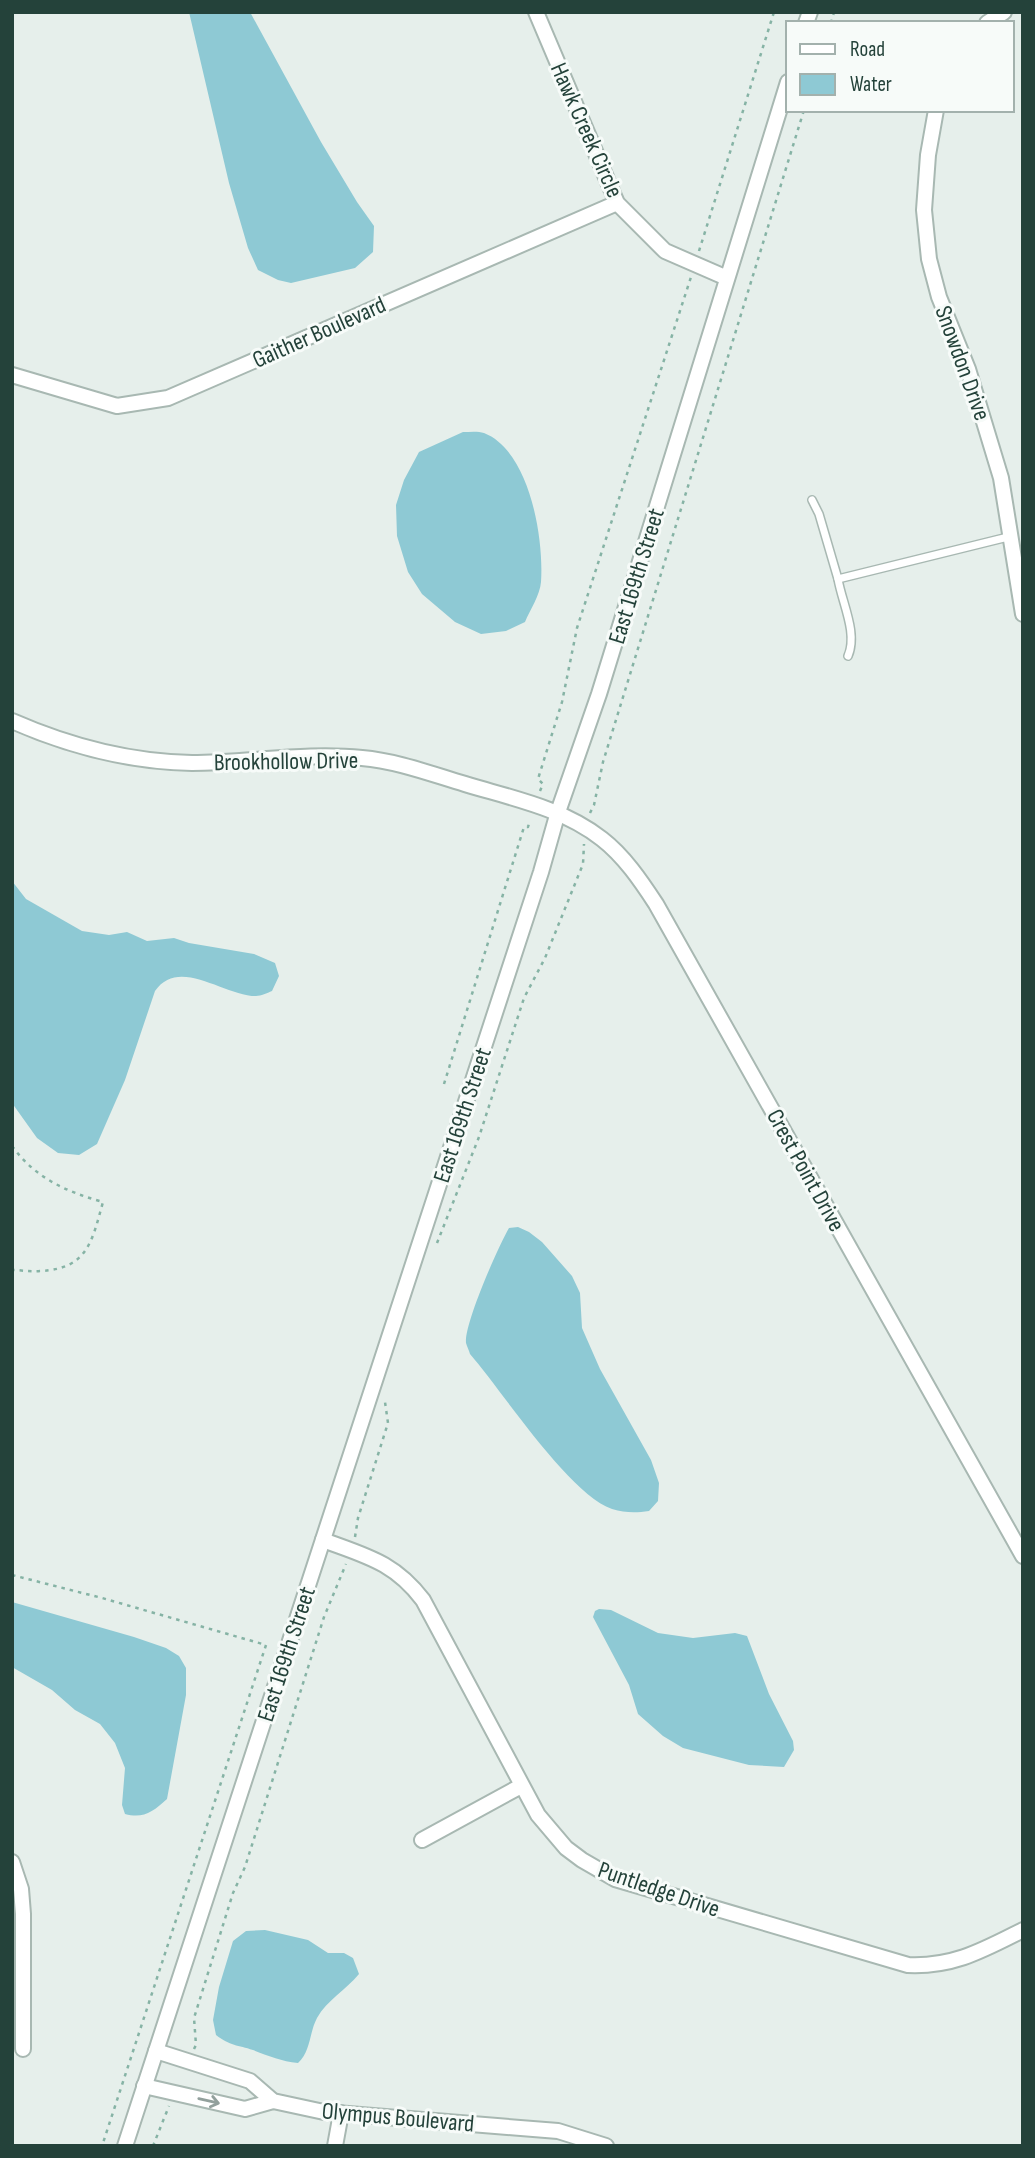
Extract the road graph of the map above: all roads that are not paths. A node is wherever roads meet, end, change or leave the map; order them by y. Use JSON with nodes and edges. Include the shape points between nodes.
{"nodes":[{"id":1,"x":536,"y":12,"type":"edge"},
{"id":2,"x":786,"y":88,"type":"edge"},
{"id":3,"x":936,"y":112,"type":"edge"},
{"id":4,"x":617,"y":203,"type":"junction"},
{"id":5,"x":727,"y":278,"type":"junction"},
{"id":6,"x":12,"y":375,"type":"edge"},
{"id":7,"x":813,"y":500,"type":"dead end"},
{"id":8,"x":1012,"y":536,"type":"junction"},
{"id":9,"x":838,"y":579,"type":"junction"},
{"id":10,"x":1023,"y":614,"type":"edge"},
{"id":11,"x":848,"y":656,"type":"dead end"},
{"id":12,"x":12,"y":721,"type":"edge"},
{"id":13,"x":558,"y":812,"type":"junction"},
{"id":14,"x":323,"y":1539,"type":"junction"},
{"id":15,"x":1023,"y":1556,"type":"edge"},
{"id":16,"x":521,"y":1786,"type":"junction"},
{"id":17,"x":422,"y":1840,"type":"dead end"},
{"id":18,"x":12,"y":1862,"type":"edge"},
{"id":19,"x":1023,"y":1930,"type":"edge"},
{"id":20,"x":23,"y":2049,"type":"dead end"},
{"id":21,"x":156,"y":2051,"type":"junction"},
{"id":22,"x":145,"y":2086,"type":"junction"},
{"id":23,"x":273,"y":2101,"type":"junction"},
{"id":24,"x":341,"y":2113,"type":"junction"},
{"id":25,"x":125,"y":2146,"type":"edge"},
{"id":26,"x":335,"y":2146,"type":"edge"},
{"id":27,"x":606,"y":2146,"type":"edge"}],
"edges":[{"from":1,"to":4,"type":"street","name":"Hawk Creek Circle"},
{"from":2,"to":5,"type":"street","name":"East 169th Street"},
{"from":3,"to":8,"type":"street","name":"Snowdon Drive","via":[[924,211],[929,259],[983,413]]},
{"from":4,"to":5,"type":"street","name":"Hawk Creek Circle","via":[[665,251]]},
{"from":4,"to":6,"type":"street","name":"Gaither Boulevard","via":[[168,398],[117,406]]},
{"from":5,"to":13,"type":"street","name":"East 169th Street"},
{"from":7,"to":9,"type":"lane"},
{"from":8,"to":9,"type":"lane"},
{"from":8,"to":10,"type":"street","name":"Snowdon Drive"},
{"from":9,"to":11,"type":"lane","via":[[852,646]]},
{"from":12,"to":13,"type":"street","name":"Brookhollow Drive","via":[[60,740],[125,757],[191,763],[325,757],[395,763]]},
{"from":13,"to":14,"type":"street","name":"East 169th Street"},
{"from":13,"to":15,"type":"street","name":"Crest Point Drive","via":[[601,839],[656,904]]},
{"from":14,"to":16,"type":"street","name":"Puntledge Drive","via":[[386,1565],[423,1601]]},
{"from":14,"to":21,"type":"street","name":"East 169th Street"},
{"from":16,"to":17,"type":"street"},
{"from":16,"to":19,"type":"street","name":"Puntledge Drive","via":[[566,1848],[615,1879],[897,1963],[948,1964]]},
{"from":18,"to":20,"type":"street","via":[[23,1914]]},
{"from":21,"to":22,"type":"street","name":"East 169th Street"},
{"from":21,"to":23,"type":"street","name":"Olympus Boulevard","via":[[250,2081]]},
{"from":22,"to":23,"type":"street","name":"Olympus Boulevard","one_way":true,"via":[[245,2109]]},
{"from":22,"to":25,"type":"street","name":"East 169th Street"},
{"from":23,"to":24,"type":"street","name":"Olympus Boulevard"},
{"from":24,"to":26,"type":"street"},
{"from":24,"to":27,"type":"street","name":"Olympus Boulevard","via":[[558,2131]]}]}
